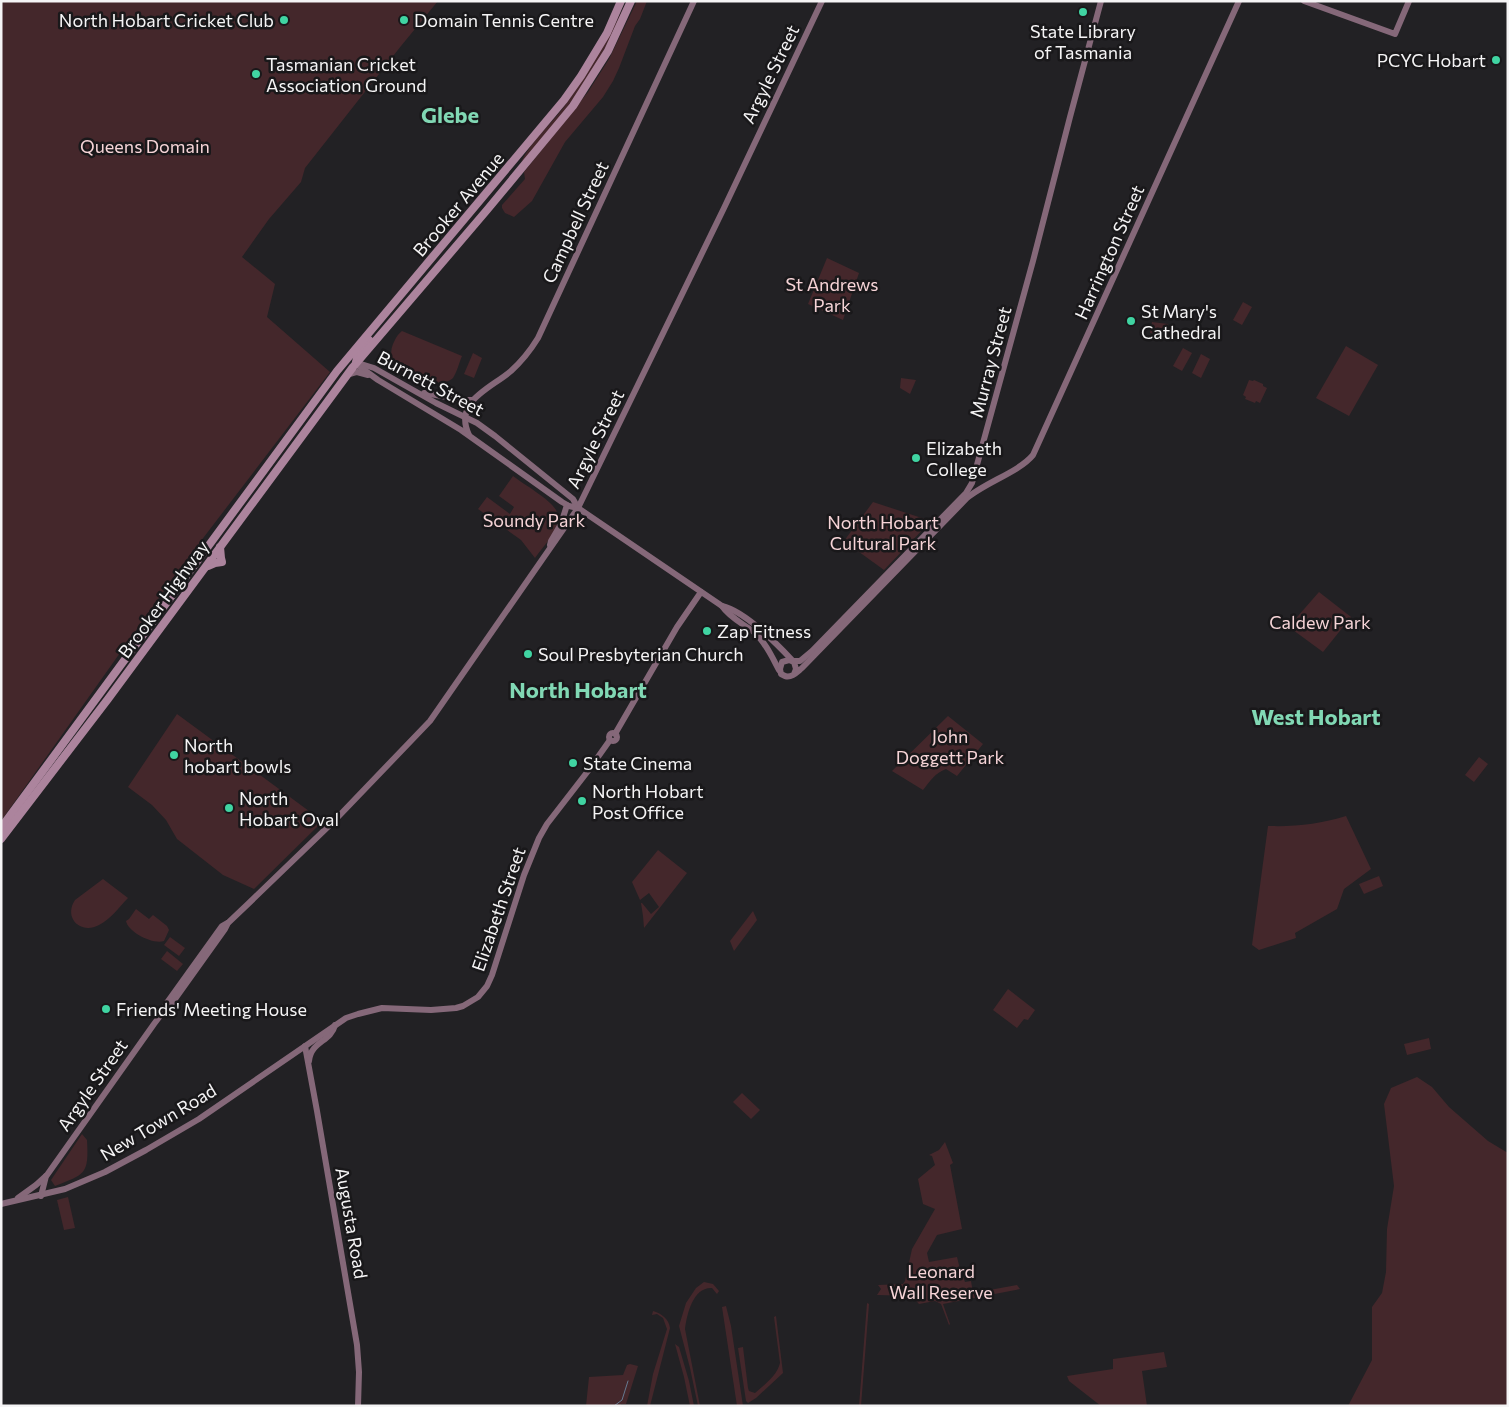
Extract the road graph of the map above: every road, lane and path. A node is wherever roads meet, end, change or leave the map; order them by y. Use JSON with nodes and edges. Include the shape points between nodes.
{"nodes":[{"id":1,"x":621,"y":1,"type":"edge"},
{"id":2,"x":625,"y":1,"type":"edge"},
{"id":3,"x":633,"y":1,"type":"edge"},
{"id":4,"x":694,"y":1,"type":"edge"},
{"id":5,"x":822,"y":1,"type":"edge"},
{"id":6,"x":1101,"y":1,"type":"edge"},
{"id":7,"x":1239,"y":1,"type":"edge"},
{"id":8,"x":1304,"y":1,"type":"edge"},
{"id":9,"x":1409,"y":1,"type":"edge"},
{"id":10,"x":613,"y":19,"type":"junction"},
{"id":11,"x":386,"y":313,"type":"junction"},
{"id":12,"x":371,"y":347,"type":"junction"},
{"id":13,"x":356,"y":364,"type":"junction"},
{"id":14,"x":374,"y":368,"type":"junction"},
{"id":15,"x":382,"y":372,"type":"junction"},
{"id":16,"x":347,"y":375,"type":"junction"},
{"id":17,"x":378,"y":380,"type":"junction"},
{"id":18,"x":403,"y":384,"type":"junction"},
{"id":19,"x":388,"y":385,"type":"junction"},
{"id":20,"x":416,"y":391,"type":"junction"},
{"id":21,"x":472,"y":400,"type":"junction"},
{"id":22,"x":303,"y":416,"type":"junction"},
{"id":23,"x":465,"y":417,"type":"junction"},
{"id":24,"x":469,"y":435,"type":"junction"},
{"id":25,"x":567,"y":505,"type":"junction"},
{"id":26,"x":578,"y":508,"type":"junction"},
{"id":27,"x":549,"y":552,"type":"junction"},
{"id":28,"x":701,"y":592,"type":"junction"},
{"id":29,"x":722,"y":606,"type":"junction"},
{"id":30,"x":792,"y":661,"type":"junction"},
{"id":31,"x":780,"y":671,"type":"junction"},
{"id":32,"x":794,"y":674,"type":"junction"},
{"id":33,"x":1,"y":828,"type":"edge"},
{"id":34,"x":1,"y":839,"type":"edge"},
{"id":35,"x":335,"y":1025,"type":"junction"},
{"id":36,"x":317,"y":1037,"type":"joint"},
{"id":37,"x":305,"y":1046,"type":"junction"},
{"id":38,"x":292,"y":1055,"type":"junction"},
{"id":39,"x":309,"y":1068,"type":"junction"},
{"id":40,"x":47,"y":1175,"type":"junction"},
{"id":41,"x":55,"y":1192,"type":"junction"},
{"id":42,"x":41,"y":1196,"type":"junction"},
{"id":43,"x":14,"y":1201,"type":"junction"},
{"id":44,"x":1,"y":1204,"type":"edge"},
{"id":45,"x":358,"y":1406,"type":"edge"}],
"edges":[{"from":1,"to":10,"type":"highway","name":"Brooker Avenue"},
{"from":2,"to":10,"type":"highway"},
{"from":3,"to":12,"type":"highway","name":"Brooker Avenue","via":[[620,32],[573,106]]},
{"from":4,"to":21,"type":"main road","name":"Campbell Street","via":[[538,338],[522,362]]},
{"from":5,"to":26,"type":"main road","name":"Argyle Street"},
{"from":6,"to":30,"type":"main road","name":"Murray Street","via":[[970,487],[806,657],[799,662]]},
{"from":7,"to":32,"type":"main road","name":"Harrington Street","via":[[1034,455],[978,490],[961,505]]},
{"from":8,"to":9,"type":"main road","via":[[1395,34]]},
{"from":10,"to":11,"type":"highway","name":"Brooker Avenue","via":[[596,53],[564,100]]},
{"from":11,"to":13,"type":"highway","via":[[358,354]]},
{"from":11,"to":22,"type":"highway","name":"Brooker Avenue"},
{"from":12,"to":13,"type":"highway","name":"Brooker Avenue"},
{"from":12,"to":14,"type":"main road","via":[[368,358]]},
{"from":13,"to":14,"type":"main road","name":"Burnett Street"},
{"from":13,"to":16,"type":"highway","name":"Brooker Avenue"},
{"from":13,"to":17,"type":"main road","name":"Burnett Street"},
{"from":13,"to":22,"type":"highway","via":[[346,369]]},
{"from":14,"to":15,"type":"main road","name":"Burnett Street"},
{"from":15,"to":18,"type":"main road","name":"Burnett Street"},
{"from":15,"to":19,"type":"main road"},
{"from":16,"to":17,"type":"main road","via":[[354,372]]},
{"from":16,"to":34,"type":"highway","name":"Brooker Highway","via":[[220,547],[222,562],[206,568]]},
{"from":17,"to":19,"type":"main road","name":"Burnett Street"},
{"from":18,"to":19,"type":"main road"},
{"from":18,"to":20,"type":"main road","name":"Burnett Street"},
{"from":19,"to":24,"type":"main road","name":"Burnett Street"},
{"from":20,"to":21,"type":"main road"},
{"from":20,"to":23,"type":"main road","name":"Burnett Street"},
{"from":21,"to":23,"type":"main road"},
{"from":22,"to":33,"type":"highway","name":"Brooker Highway"},
{"from":23,"to":24,"type":"main road"},
{"from":23,"to":26,"type":"main road","name":"Burnett Street","via":[[516,452],[573,499]]},
{"from":24,"to":25,"type":"main road","name":"Burnett Street"},
{"from":25,"to":26,"type":"main road","name":"Burnett Street"},
{"from":25,"to":27,"type":"main road"},
{"from":26,"to":27,"type":"main road","name":"Argyle Street"},
{"from":26,"to":28,"type":"main road","name":"Burnett Street"},
{"from":27,"to":40,"type":"main road","name":"Argyle Street","via":[[430,721],[336,819],[228,922]]},
{"from":28,"to":29,"type":"main road","name":"Burnett Street"},
{"from":28,"to":35,"type":"main road","name":"Elizabeth Street","via":[[613,737],[539,838],[487,986],[463,1006],[369,1011]]},
{"from":29,"to":30,"type":"main road","name":"Burnett Street","via":[[763,631]]},
{"from":29,"to":31,"type":"main road","name":"Burnett Street","via":[[757,635]]},
{"from":30,"to":31,"type":"main road","via":[[782,662]]},
{"from":30,"to":32,"type":"main road","via":[[796,668]]},
{"from":31,"to":32,"type":"main road","via":[[787,677]]},
{"from":35,"to":36,"type":"main road","name":"Elizabeth Street"},
{"from":35,"to":39,"type":"main road","via":[[334,1032],[311,1051]]},
{"from":36,"to":37,"type":"main road","name":"New Town Road"},
{"from":37,"to":38,"type":"main road","name":"New Town Road"},
{"from":37,"to":39,"type":"main road","name":"Augusta Road"},
{"from":38,"to":39,"type":"main road","via":[[300,1057]]},
{"from":38,"to":41,"type":"main road","name":"New Town Road","via":[[180,1131],[105,1172]]},
{"from":39,"to":45,"type":"main road","name":"Augusta Road","via":[[357,1345]]},
{"from":40,"to":41,"type":"main road","via":[[49,1186]]},
{"from":40,"to":42,"type":"main road","name":"Argyle Street"},
{"from":40,"to":43,"type":"main road","name":"Argyle Street"},
{"from":41,"to":42,"type":"main road","name":"New Town Road"},
{"from":42,"to":43,"type":"main road","name":"New Town Road"},
{"from":43,"to":44,"type":"main road","name":"New Town Road"}]}
